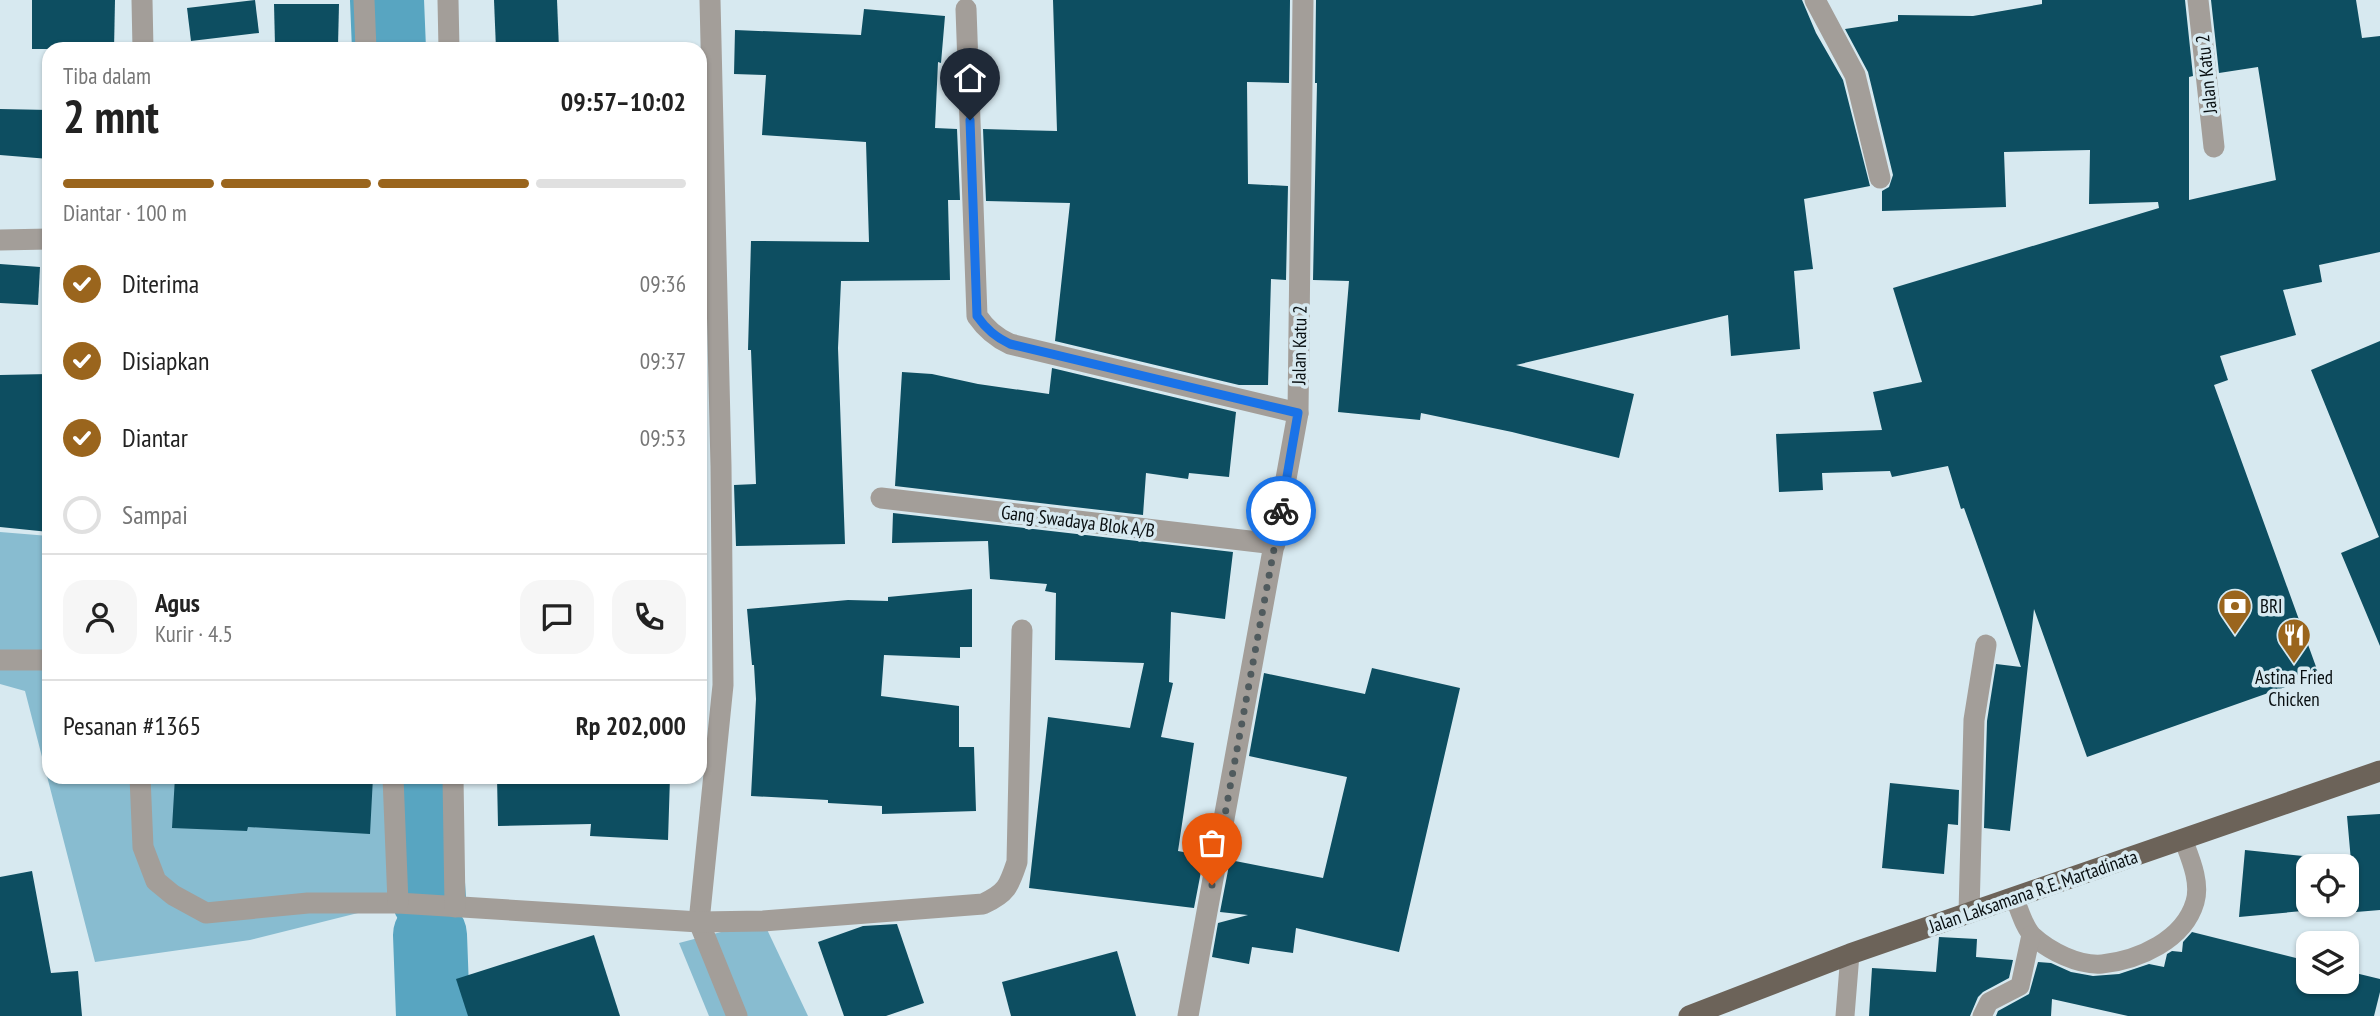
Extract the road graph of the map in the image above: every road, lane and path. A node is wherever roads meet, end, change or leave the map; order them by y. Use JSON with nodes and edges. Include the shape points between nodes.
{"nodes":[{"id":1,"x":142,"y":0,"type":"edge"},
{"id":2,"x":364,"y":0,"type":"edge"},
{"id":3,"x":448,"y":0,"type":"edge"},
{"id":4,"x":710,"y":0,"type":"edge"},
{"id":5,"x":1303,"y":0,"type":"edge"},
{"id":6,"x":1815,"y":0,"type":"edge"},
{"id":7,"x":2198,"y":0,"type":"edge"},
{"id":8,"x":966,"y":9,"type":"dead end"},
{"id":9,"x":143,"y":42,"type":"edge"},
{"id":10,"x":366,"y":42,"type":"edge"},
{"id":11,"x":449,"y":42,"type":"edge"},
{"id":12,"x":2214,"y":147,"type":"dead end"},
{"id":13,"x":1880,"y":178,"type":"dead end"},
{"id":14,"x":42,"y":239,"type":"edge"},
{"id":15,"x":708,"y":239,"type":"edge"},
{"id":16,"x":0,"y":240,"type":"edge"},
{"id":17,"x":1298,"y":413,"type":"junction"},
{"id":18,"x":881,"y":498,"type":"dead end"},
{"id":19,"x":1275,"y":544,"type":"junction"},
{"id":20,"x":1022,"y":630,"type":"dead end"},
{"id":21,"x":1986,"y":645,"type":"dead end"},
{"id":22,"x":0,"y":660,"type":"edge"},
{"id":23,"x":42,"y":660,"type":"edge"},
{"id":24,"x":2380,"y":771,"type":"edge"},
{"id":25,"x":140,"y":784,"type":"edge"},
{"id":26,"x":393,"y":784,"type":"edge"},
{"id":27,"x":453,"y":784,"type":"edge"},
{"id":28,"x":2183,"y":839,"type":"junction"},
{"id":29,"x":2014,"y":897,"type":"junction"},
{"id":30,"x":398,"y":903,"type":"junction"},
{"id":31,"x":454,"y":907,"type":"junction"},
{"id":32,"x":1969,"y":913,"type":"junction"},
{"id":33,"x":699,"y":922,"type":"junction"},
{"id":34,"x":2031,"y":935,"type":"junction"},
{"id":35,"x":1850,"y":954,"type":"junction"},
{"id":36,"x":737,"y":1016,"type":"edge"},
{"id":37,"x":1188,"y":1016,"type":"edge"},
{"id":38,"x":1689,"y":1016,"type":"edge"},
{"id":39,"x":1845,"y":1016,"type":"edge"},
{"id":40,"x":1982,"y":1016,"type":"edge"}],
"edges":[{"from":1,"to":9,"type":"street"},
{"from":2,"to":10,"type":"street"},
{"from":3,"to":11,"type":"street"},
{"from":4,"to":15,"type":"street"},
{"from":5,"to":17,"type":"street","name":"Jalan Katu 2"},
{"from":6,"to":13,"type":"street","via":[[1855,75]]},
{"from":7,"to":12,"type":"street","name":"Jalan Katu 2"},
{"from":8,"to":17,"type":"street","via":[[977,316],[984,327],[1010,344]]},
{"from":14,"to":16,"type":"street"},
{"from":15,"to":33,"type":"street","via":[[723,685]]},
{"from":17,"to":19,"type":"street","name":"Jalan Katu 2"},
{"from":18,"to":19,"type":"street","name":"Gang Swadaya Blok A/B"},
{"from":19,"to":37,"type":"street","name":"Jalan Katu 2"},
{"from":20,"to":33,"type":"street","via":[[1017,862],[1000,896],[983,904]]},
{"from":21,"to":32,"type":"street","via":[[1974,720]]},
{"from":22,"to":23,"type":"street"},
{"from":24,"to":28,"type":"main road","name":"Jalan Laksamana R.E. Martadinata"},
{"from":25,"to":30,"type":"street","via":[[142,847],[156,881],[206,913],[308,903]]},
{"from":26,"to":30,"type":"street"},
{"from":27,"to":31,"type":"street"},
{"from":28,"to":29,"type":"main road","name":"Jalan Laksamana R.E. Martadinata"},
{"from":28,"to":34,"type":"lane","via":[[2194,872],[2196,900],[2186,925],[2147,953],[2100,964],[2066,957]]},
{"from":29,"to":32,"type":"main road","name":"Jalan Laksamana R.E. Martadinata"},
{"from":29,"to":34,"type":"lane"},
{"from":30,"to":31,"type":"street"},
{"from":31,"to":33,"type":"street"},
{"from":32,"to":35,"type":"main road","name":"Jalan Laksamana R.E. Martadinata"},
{"from":33,"to":36,"type":"street"},
{"from":34,"to":40,"type":"lane","via":[[2020,986],[1989,1002]]},
{"from":35,"to":38,"type":"main road","name":"Jalan Laksamana R.E. Martadinata"},
{"from":35,"to":39,"type":"lane"}]}
